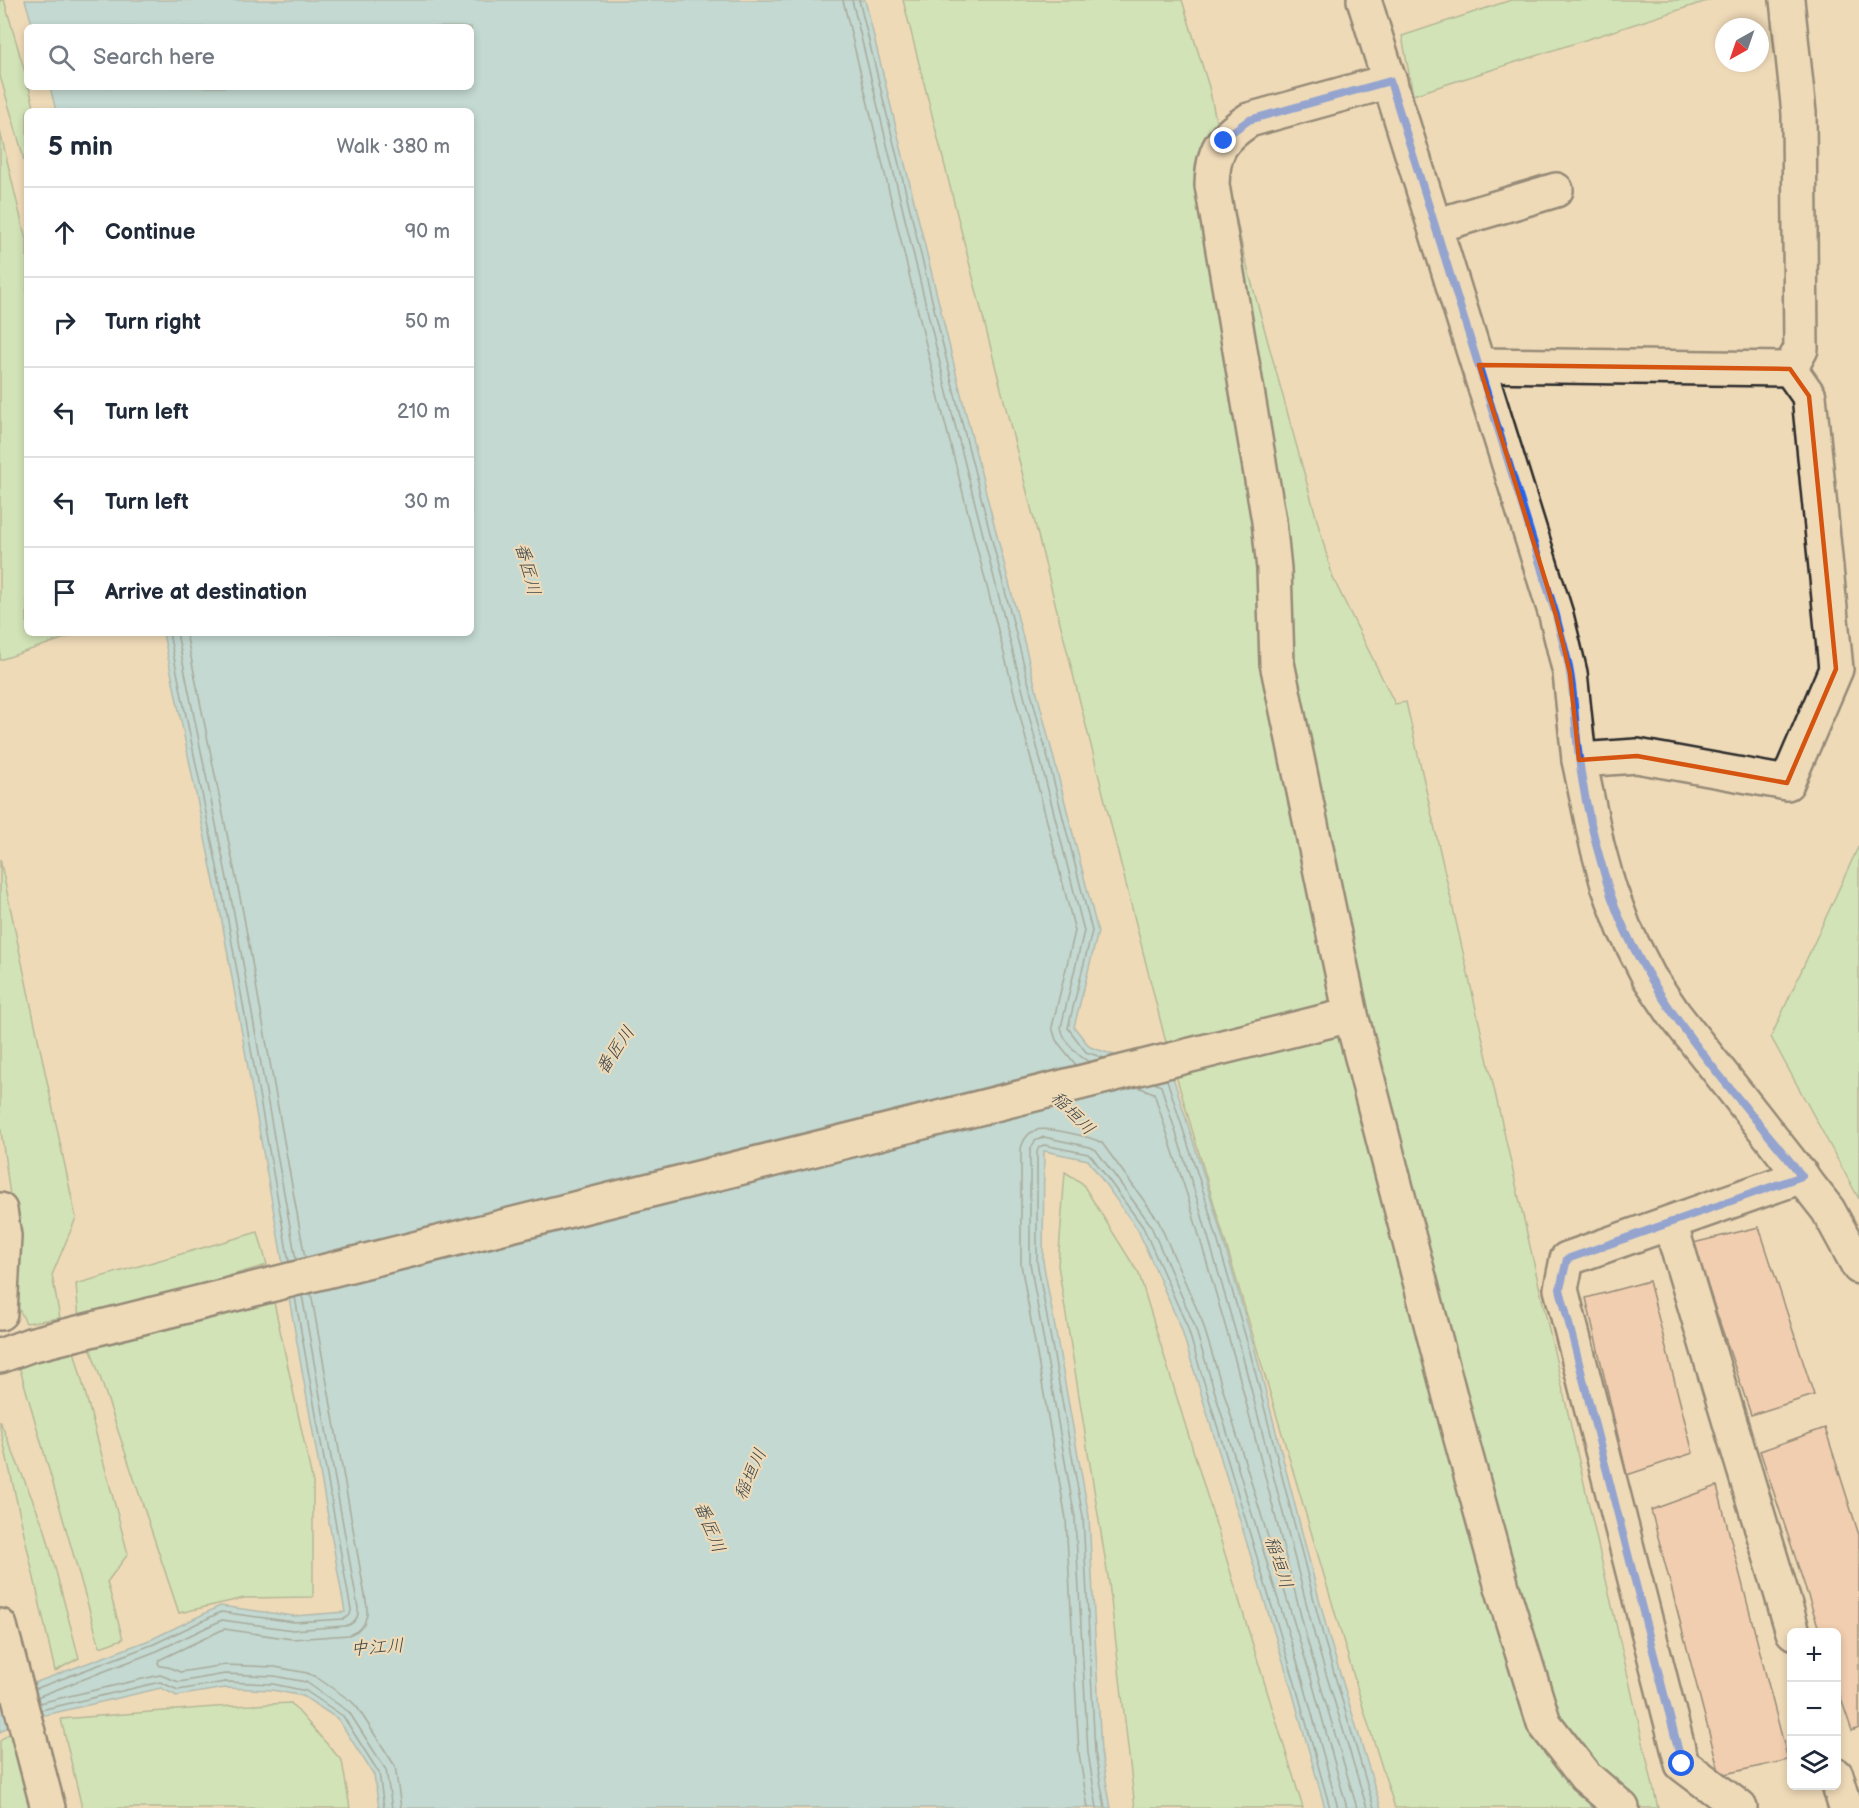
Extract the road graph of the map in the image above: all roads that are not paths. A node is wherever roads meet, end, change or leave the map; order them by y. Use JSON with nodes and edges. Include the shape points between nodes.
{"nodes":[{"id":1,"x":1364,"y":0,"type":"edge"},
{"id":2,"x":1787,"y":0,"type":"edge"},
{"id":3,"x":1390,"y":81,"type":"junction"},
{"id":4,"x":1556,"y":190,"type":"dead end"},
{"id":5,"x":1435,"y":226,"type":"junction"},
{"id":6,"x":1479,"y":365,"type":"junction"},
{"id":7,"x":1790,"y":369,"type":"junction"},
{"id":8,"x":1579,"y":760,"type":"junction"},
{"id":9,"x":1342,"y":1017,"type":"junction"},
{"id":10,"x":1802,"y":1176,"type":"junction"},
{"id":11,"x":0,"y":1210,"type":"edge"},
{"id":12,"x":1670,"y":1223,"type":"junction"},
{"id":13,"x":1859,"y":1267,"type":"edge"},
{"id":14,"x":0,"y":1313,"type":"edge"},
{"id":15,"x":15,"y":1350,"type":"edge"},
{"id":16,"x":0,"y":1626,"type":"edge"},
{"id":17,"x":1793,"y":1628,"type":"edge"},
{"id":18,"x":1841,"y":1790,"type":"edge"},
{"id":19,"x":48,"y":1808,"type":"edge"},
{"id":20,"x":1622,"y":1808,"type":"edge"},
{"id":21,"x":1740,"y":1808,"type":"edge"},
{"id":22,"x":1846,"y":1808,"type":"edge"}],
"edges":[{"from":1,"to":3,"type":"street"},
{"from":2,"to":7,"type":"street","via":[[1799,113],[1801,349]]},
{"from":3,"to":5,"type":"street"},
{"from":3,"to":9,"type":"street","via":[[1249,120],[1220,146],[1212,166],[1216,214],[1269,521],[1277,663]]},
{"from":4,"to":5,"type":"street"},
{"from":5,"to":6,"type":"street"},
{"from":6,"to":7,"type":"street"},
{"from":6,"to":8,"type":"street","via":[[1556,615],[1570,673]]},
{"from":7,"to":8,"type":"street","via":[[1809,396],[1836,669],[1787,783],[1637,756]]},
{"from":8,"to":10,"type":"street","via":[[1608,885],[1649,977],[1709,1060]]},
{"from":9,"to":15,"type":"street"},
{"from":9,"to":20,"type":"street","via":[[1544,1723],[1585,1776]]},
{"from":10,"to":12,"type":"street"},
{"from":10,"to":13,"type":"street","via":[[1828,1210]]},
{"from":11,"to":14,"type":"street","via":[[4,1236]]},
{"from":12,"to":17,"type":"street"},
{"from":12,"to":21,"type":"street","via":[[1567,1259],[1560,1289],[1682,1764]]},
{"from":16,"to":19,"type":"street"},
{"from":18,"to":22,"type":"street"}]}
